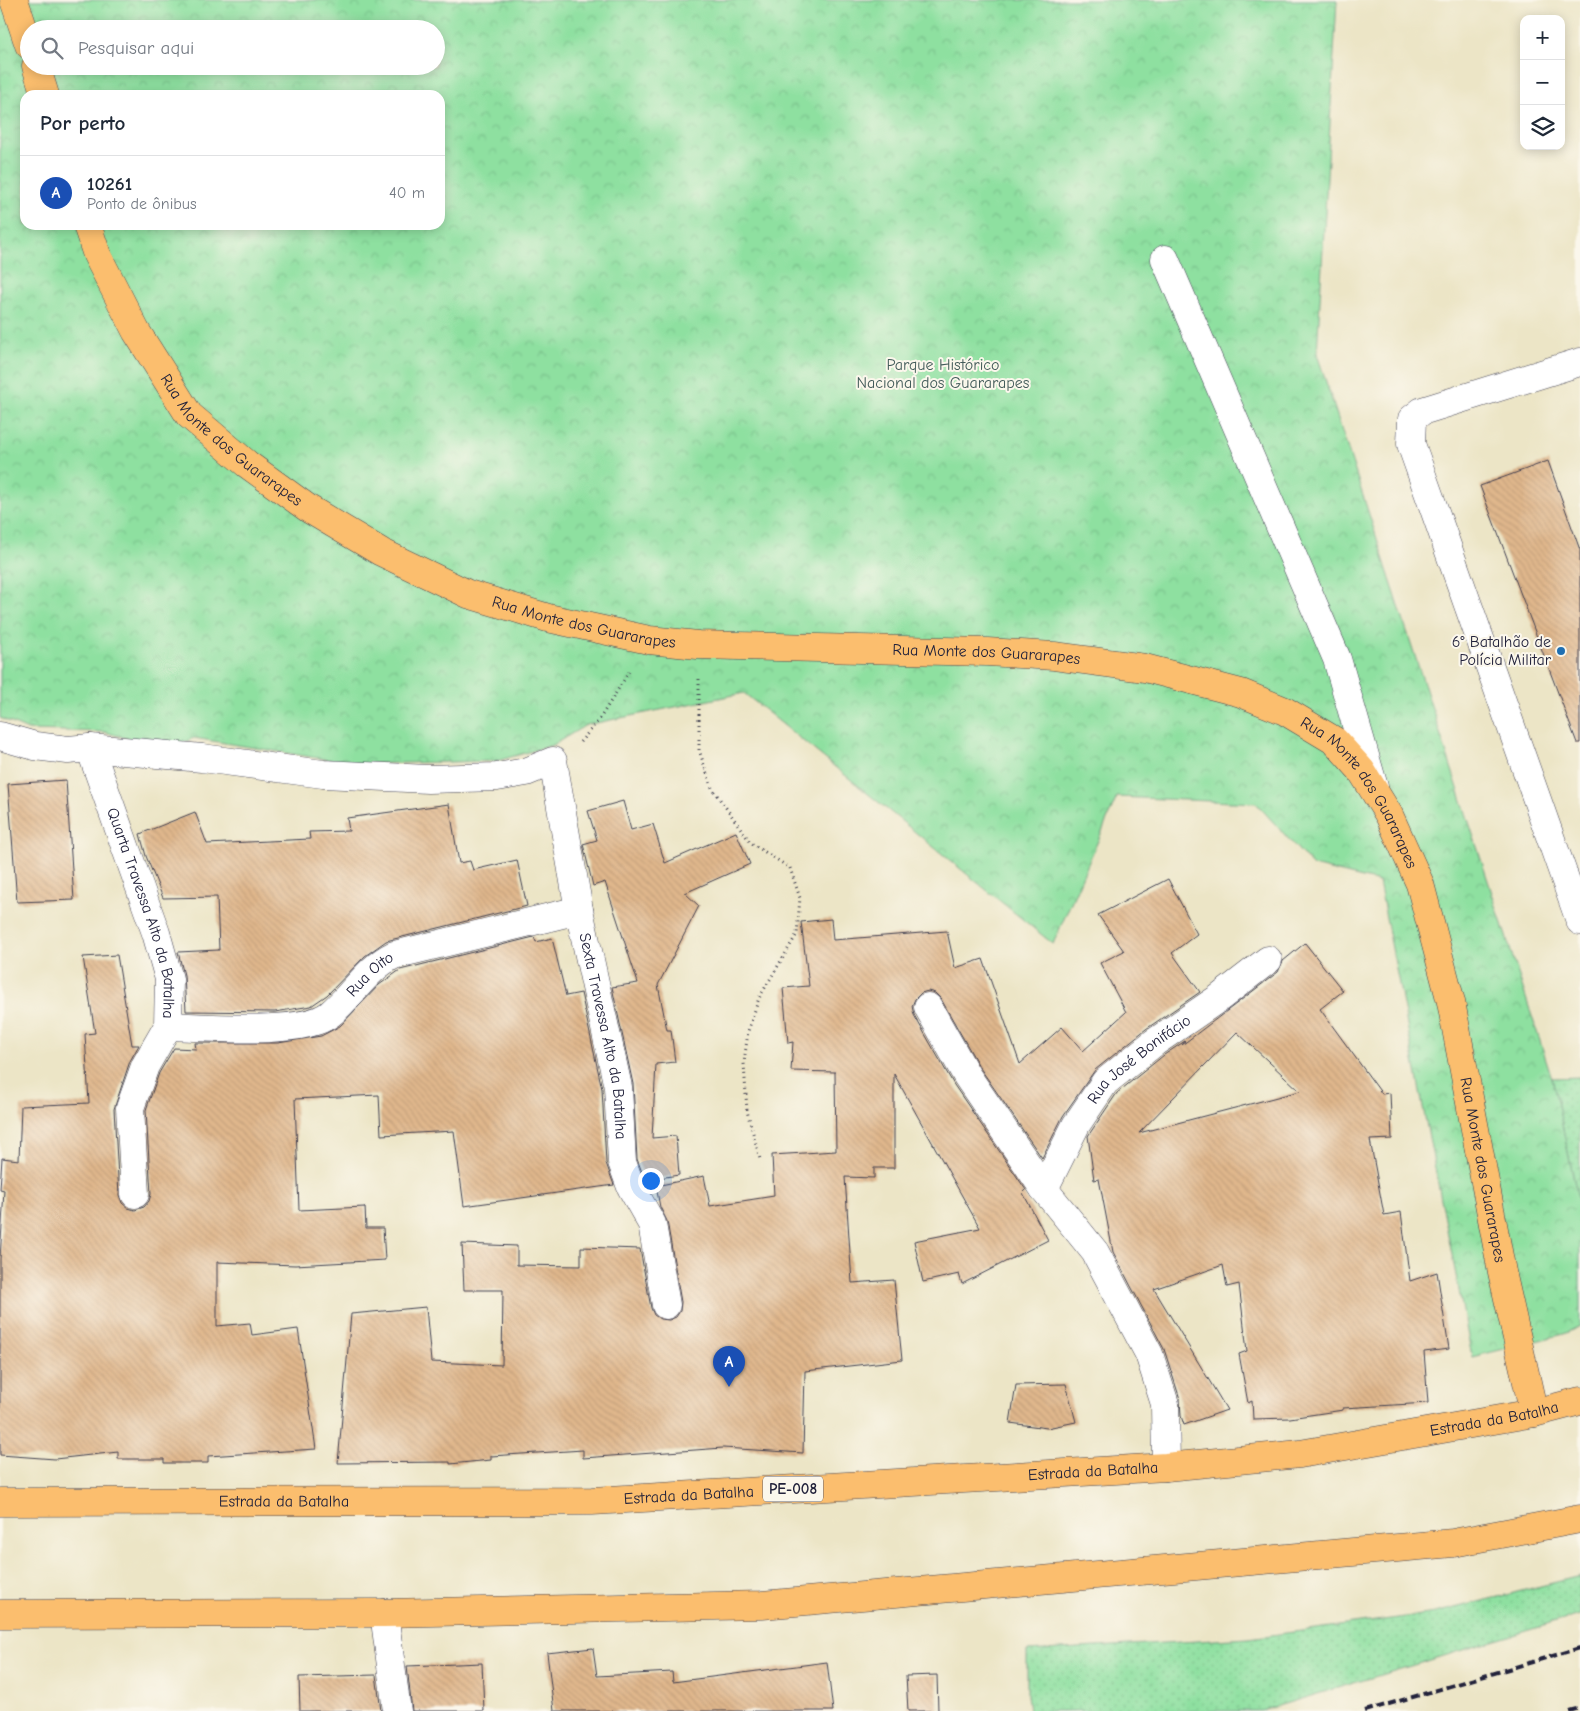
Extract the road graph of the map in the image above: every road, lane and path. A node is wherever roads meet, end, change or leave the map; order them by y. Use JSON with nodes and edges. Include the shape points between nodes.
{"nodes":[{"id":1,"x":14,"y":0,"type":"edge"},
{"id":2,"x":21,"y":20,"type":"edge"},
{"id":3,"x":39,"y":75,"type":"edge"},
{"id":4,"x":43,"y":90,"type":"edge"},
{"id":5,"x":89,"y":230,"type":"edge"},
{"id":6,"x":1165,"y":259,"type":"dead end"},
{"id":7,"x":1580,"y":362,"type":"edge"},
{"id":8,"x":649,"y":640,"type":"junction"},
{"id":9,"x":698,"y":645,"type":"junction"},
{"id":10,"x":0,"y":736,"type":"edge"},
{"id":11,"x":90,"y":748,"type":"junction"},
{"id":12,"x":553,"y":761,"type":"junction"},
{"id":13,"x":1376,"y":795,"type":"junction"},
{"id":14,"x":579,"y":910,"type":"junction"},
{"id":15,"x":1580,"y":921,"type":"edge"},
{"id":16,"x":1268,"y":960,"type":"dead end"},
{"id":17,"x":928,"y":1008,"type":"dead end"},
{"id":18,"x":168,"y":1026,"type":"junction"},
{"id":19,"x":760,"y":1159,"type":"dead end"},
{"id":20,"x":1044,"y":1189,"type":"junction"},
{"id":21,"x":135,"y":1194,"type":"dead end"},
{"id":22,"x":666,"y":1306,"type":"dead end"},
{"id":23,"x":1580,"y":1401,"type":"edge"},
{"id":24,"x":1534,"y":1413,"type":"junction"},
{"id":25,"x":1166,"y":1467,"type":"junction"},
{"id":26,"x":0,"y":1502,"type":"edge"},
{"id":27,"x":1580,"y":1519,"type":"edge"},
{"id":28,"x":384,"y":1613,"type":"junction"},
{"id":29,"x":0,"y":1614,"type":"edge"},
{"id":30,"x":397,"y":1711,"type":"edge"}],
"edges":[{"from":1,"to":2,"type":"main road"},
{"from":3,"to":4,"type":"main road"},
{"from":5,"to":8,"type":"main road","name":"Rua Monte dos Guararapes","via":[[97,255],[136,331],[189,415],[247,464],[309,509],[373,547],[468,594],[548,618]]},
{"from":6,"to":13,"type":"street","via":[[1336,659]]},
{"from":7,"to":15,"type":"street","via":[[1422,411],[1412,419],[1411,444]]},
{"from":8,"to":9,"type":"main road","name":"Rua Monte dos Guararapes"},
{"from":8,"to":12,"type":"path","via":[[599,720],[578,745]]},
{"from":9,"to":13,"type":"main road","name":"Rua Monte dos Guararapes","via":[[987,652],[1054,656],[1145,668],[1242,693],[1285,711],[1335,741],[1361,770]]},
{"from":9,"to":19,"type":"path","via":[[699,750],[712,788],[751,843],[790,868],[800,898],[797,934],[759,998],[748,1031],[744,1063],[747,1111]]},
{"from":10,"to":11,"type":"street","via":[[35,746],[68,750]]},
{"from":11,"to":12,"type":"street","via":[[323,774],[428,779],[497,777],[526,772]]},
{"from":11,"to":18,"type":"street","name":"Quarta Travessa Alto da Batalha","via":[[169,979]]},
{"from":12,"to":14,"type":"street","name":"Sexta Travessa Alto da Batalha"},
{"from":13,"to":24,"type":"main road","name":"Rua Monte dos Guararapes","via":[[1389,815],[1420,884],[1451,1002],[1502,1272]]},
{"from":14,"to":18,"type":"street","name":"Rua Oito","via":[[394,955],[378,962],[328,1016],[309,1024],[276,1027]]},
{"from":14,"to":22,"type":"street","name":"Sexta Travessa Alto da Batalha","via":[[618,1087],[622,1162],[631,1187],[652,1224]]},
{"from":16,"to":20,"type":"street","name":"Rua José Bonifácio","via":[[1105,1082],[1076,1124]]},
{"from":17,"to":20,"type":"street","via":[[967,1076]]},
{"from":18,"to":21,"type":"street","name":"Quarta Travessa Alto da Batalha","via":[[145,1066],[130,1108]]},
{"from":20,"to":25,"type":"street","via":[[1095,1252],[1149,1354],[1165,1404]]},
{"from":23,"to":24,"type":"main road","name":"Estrada da Batalha","number":"PE-008"},
{"from":24,"to":25,"type":"main road","name":"Estrada da Batalha","number":"PE-008","via":[[1300,1454]]},
{"from":25,"to":26,"type":"main road","name":"Estrada da Batalha","number":"PE-008","via":[[592,1501]]},
{"from":27,"to":28,"type":"main road","via":[[1453,1543],[762,1605]]},
{"from":28,"to":29,"type":"main road"},
{"from":28,"to":30,"type":"street"}]}
